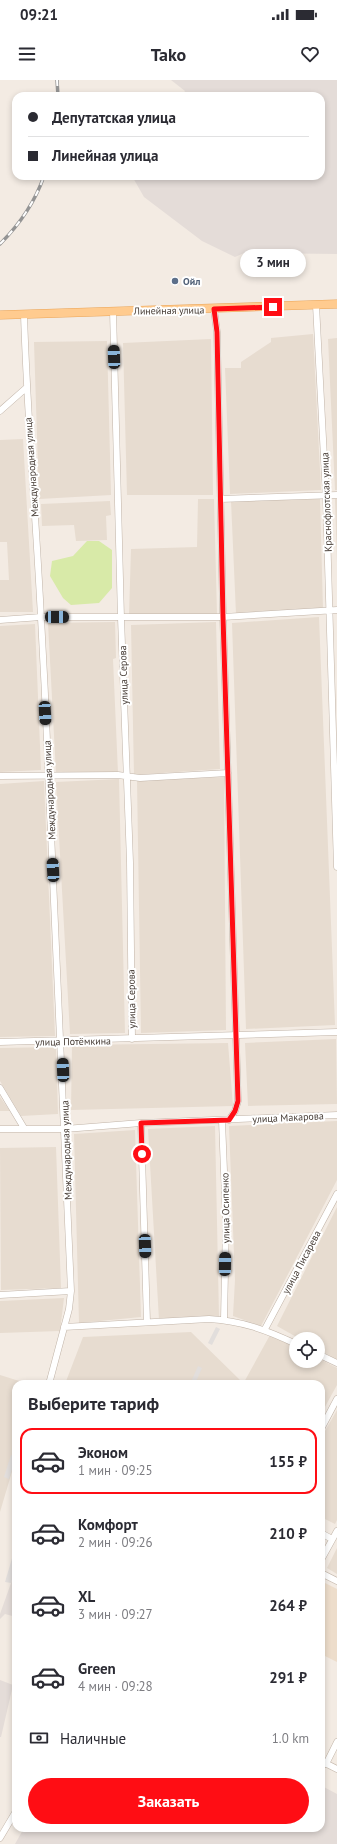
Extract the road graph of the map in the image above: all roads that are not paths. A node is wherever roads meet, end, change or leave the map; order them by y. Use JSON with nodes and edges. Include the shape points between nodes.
{"nodes":[{"id":1,"x":337,"y":304,"type":"edge"},
{"id":2,"x":316,"y":305,"type":"junction"},
{"id":3,"x":214,"y":309,"type":"junction"},
{"id":4,"x":113,"y":311,"type":"junction"},
{"id":5,"x":24,"y":314,"type":"junction"},
{"id":6,"x":0,"y":315,"type":"edge"},
{"id":7,"x":26,"y":388,"type":"junction"},
{"id":8,"x":0,"y":411,"type":"edge"},
{"id":9,"x":337,"y":495,"type":"edge"},
{"id":10,"x":326,"y":496,"type":"junction"},
{"id":11,"x":221,"y":499,"type":"junction"},
{"id":12,"x":337,"y":610,"type":"edge"},
{"id":13,"x":330,"y":611,"type":"junction"},
{"id":14,"x":41,"y":617,"type":"junction"},
{"id":15,"x":223,"y":617,"type":"junction"},
{"id":16,"x":121,"y":618,"type":"junction"},
{"id":17,"x":0,"y":620,"type":"edge"},
{"id":18,"x":228,"y":773,"type":"junction"},
{"id":19,"x":0,"y":776,"type":"edge"},
{"id":20,"x":127,"y":776,"type":"junction"},
{"id":21,"x":48,"y":777,"type":"junction"},
{"id":22,"x":337,"y":867,"type":"edge"},
{"id":23,"x":337,"y":1032,"type":"edge"},
{"id":24,"x":236,"y":1035,"type":"junction"},
{"id":25,"x":132,"y":1039,"type":"junction"},
{"id":26,"x":62,"y":1041,"type":"junction"},
{"id":27,"x":0,"y":1042,"type":"edge"},
{"id":28,"x":0,"y":1088,"type":"edge"},
{"id":29,"x":337,"y":1115,"type":"edge"},
{"id":30,"x":229,"y":1120,"type":"junction"},
{"id":31,"x":222,"y":1121,"type":"junction"},
{"id":32,"x":141,"y":1123,"type":"junction"},
{"id":33,"x":24,"y":1128,"type":"junction"},
{"id":34,"x":0,"y":1129,"type":"edge"},
{"id":35,"x":65,"y":1129,"type":"junction"},
{"id":36,"x":337,"y":1194,"type":"edge"},
{"id":37,"x":71,"y":1290,"type":"junction"},
{"id":38,"x":0,"y":1295,"type":"edge"},
{"id":39,"x":224,"y":1320,"type":"junction"},
{"id":40,"x":147,"y":1322,"type":"junction"},
{"id":41,"x":64,"y":1327,"type":"junction"},
{"id":42,"x":265,"y":1329,"type":"junction"},
{"id":43,"x":289,"y":1341,"type":"edge"},
{"id":44,"x":325,"y":1357,"type":"edge"},
{"id":45,"x":337,"y":1363,"type":"edge"},
{"id":46,"x":50,"y":1380,"type":"edge"},
{"id":47,"x":337,"y":1399,"type":"edge"},
{"id":48,"x":325,"y":1422,"type":"edge"},
{"id":49,"x":337,"y":1531,"type":"edge"},
{"id":50,"x":325,"y":1535,"type":"edge"},
{"id":51,"x":332,"y":1539,"type":"junction"},
{"id":52,"x":325,"y":1552,"type":"edge"},
{"id":53,"x":325,"y":1575,"type":"edge"},
{"id":54,"x":337,"y":1581,"type":"edge"},
{"id":55,"x":337,"y":1742,"type":"edge"},
{"id":56,"x":325,"y":1761,"type":"edge"},
{"id":57,"x":325,"y":1763,"type":"edge"},
{"id":58,"x":337,"y":1769,"type":"edge"},
{"id":59,"x":12,"y":1818,"type":"edge"},
{"id":60,"x":0,"y":1838,"type":"edge"}],
"edges":[{"from":1,"to":2,"type":"main road","name":"Линейная улица"},
{"from":2,"to":3,"type":"main road","name":"Линейная улица"},
{"from":2,"to":10,"type":"street","name":"Краснофлотская улица"},
{"from":3,"to":4,"type":"main road","name":"Линейная улица"},
{"from":3,"to":11,"type":"street","via":[[217,332]]},
{"from":4,"to":5,"type":"main road","name":"Линейная улица"},
{"from":4,"to":16,"type":"street","name":"улица Серова"},
{"from":5,"to":6,"type":"main road","name":"Линейная улица"},
{"from":5,"to":7,"type":"street","name":"Международная улица"},
{"from":7,"to":8,"type":"street"},
{"from":7,"to":14,"type":"street","name":"Международная улица"},
{"from":9,"to":10,"type":"street"},
{"from":10,"to":11,"type":"street"},
{"from":10,"to":13,"type":"street","name":"Краснофлотская улица"},
{"from":11,"to":15,"type":"street"},
{"from":12,"to":13,"type":"street"},
{"from":13,"to":15,"type":"street"},
{"from":13,"to":22,"type":"street","name":"Краснофлотская улица"},
{"from":14,"to":16,"type":"street"},
{"from":14,"to":17,"type":"street"},
{"from":14,"to":21,"type":"street","name":"Международная улица"},
{"from":15,"to":16,"type":"street"},
{"from":15,"to":18,"type":"street"},
{"from":16,"to":20,"type":"street","name":"улица Серова"},
{"from":18,"to":20,"type":"street","via":[[140,778]]},
{"from":18,"to":24,"type":"street"},
{"from":19,"to":21,"type":"street"},
{"from":20,"to":21,"type":"street"},
{"from":20,"to":25,"type":"street","name":"улица Серова"},
{"from":21,"to":26,"type":"street","name":"Международная улица"},
{"from":23,"to":24,"type":"street","name":"улица Потёмкина"},
{"from":24,"to":25,"type":"street","name":"улица Потёмкина"},
{"from":24,"to":30,"type":"street","via":[[238,1101]]},
{"from":25,"to":26,"type":"street","name":"улица Потёмкина"},
{"from":26,"to":27,"type":"street","name":"улица Потёмкина"},
{"from":26,"to":35,"type":"street","name":"Международная улица"},
{"from":28,"to":33,"type":"street"},
{"from":29,"to":30,"type":"street","name":"улица Макарова"},
{"from":30,"to":31,"type":"street","name":"улица Макарова"},
{"from":31,"to":32,"type":"street","name":"улица Макарова"},
{"from":31,"to":39,"type":"street","name":"улица Осипенко","via":[[226,1221]]},
{"from":32,"to":35,"type":"street","name":"улица Макарова"},
{"from":32,"to":40,"type":"street"},
{"from":33,"to":34,"type":"street","name":"улица Макарова"},
{"from":33,"to":35,"type":"street","name":"улица Макарова"},
{"from":35,"to":37,"type":"street","name":"Международная улица"},
{"from":36,"to":42,"type":"street","name":"улица Писарева"},
{"from":37,"to":38,"type":"street"},
{"from":37,"to":41,"type":"street","name":"Международная улица"},
{"from":39,"to":40,"type":"street"},
{"from":39,"to":42,"type":"street"},
{"from":40,"to":41,"type":"street"},
{"from":41,"to":46,"type":"street","name":"Международная улица"},
{"from":42,"to":43,"type":"street"},
{"from":44,"to":45,"type":"street"},
{"from":47,"to":48,"type":"street"},
{"from":49,"to":51,"type":"street"},
{"from":50,"to":51,"type":"street"},
{"from":51,"to":52,"type":"street"},
{"from":53,"to":54,"type":"street"},
{"from":55,"to":56,"type":"street"},
{"from":57,"to":58,"type":"street"},
{"from":59,"to":60,"type":"street"}]}
